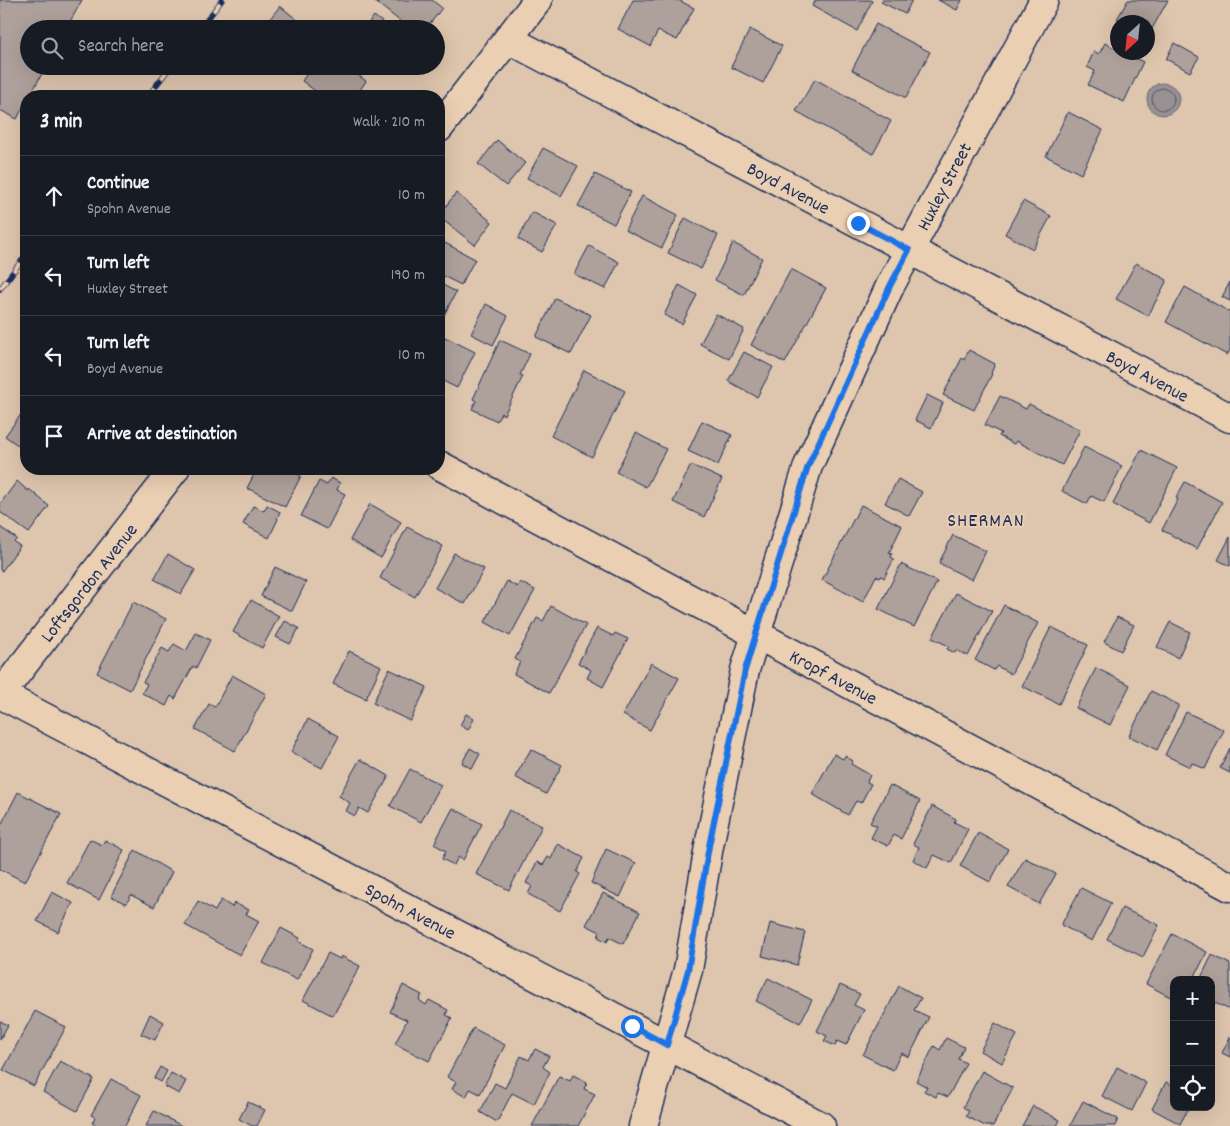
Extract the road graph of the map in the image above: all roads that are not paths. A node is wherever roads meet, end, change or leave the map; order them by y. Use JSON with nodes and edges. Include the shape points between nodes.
{"nodes":[{"id":1,"x":538,"y":0,"type":"edge"},
{"id":2,"x":1044,"y":0,"type":"edge"},
{"id":3,"x":508,"y":39,"type":"junction"},
{"id":4,"x":445,"y":120,"type":"edge"},
{"id":5,"x":909,"y":250,"type":"junction"},
{"id":6,"x":1230,"y":418,"type":"edge"},
{"id":7,"x":445,"y":468,"type":"edge"},
{"id":8,"x":171,"y":475,"type":"edge"},
{"id":9,"x":756,"y":634,"type":"junction"},
{"id":10,"x":0,"y":694,"type":"edge"},
{"id":11,"x":1230,"y":887,"type":"edge"},
{"id":12,"x":667,"y":1045,"type":"junction"},
{"id":13,"x":643,"y":1126,"type":"edge"},
{"id":14,"x":821,"y":1126,"type":"edge"}],
"edges":[{"from":1,"to":3,"type":"street"},
{"from":2,"to":5,"type":"street","name":"Huxley Street"},
{"from":3,"to":4,"type":"street"},
{"from":3,"to":5,"type":"street","name":"Boyd Avenue"},
{"from":5,"to":6,"type":"street","name":"Boyd Avenue"},
{"from":5,"to":9,"type":"street","name":"Huxley Street","via":[[808,466]]},
{"from":7,"to":9,"type":"street","name":"Kropf Avenue"},
{"from":8,"to":10,"type":"street","name":"Loftsgordon Avenue"},
{"from":9,"to":11,"type":"street","name":"Kropf Avenue"},
{"from":9,"to":12,"type":"street","name":"Huxley Street","via":[[745,670],[709,846],[688,970]]},
{"from":10,"to":12,"type":"street","name":"Spohn Avenue"},
{"from":12,"to":13,"type":"street","name":"Huxley Street"},
{"from":12,"to":14,"type":"street","name":"Spohn Avenue"}]}
